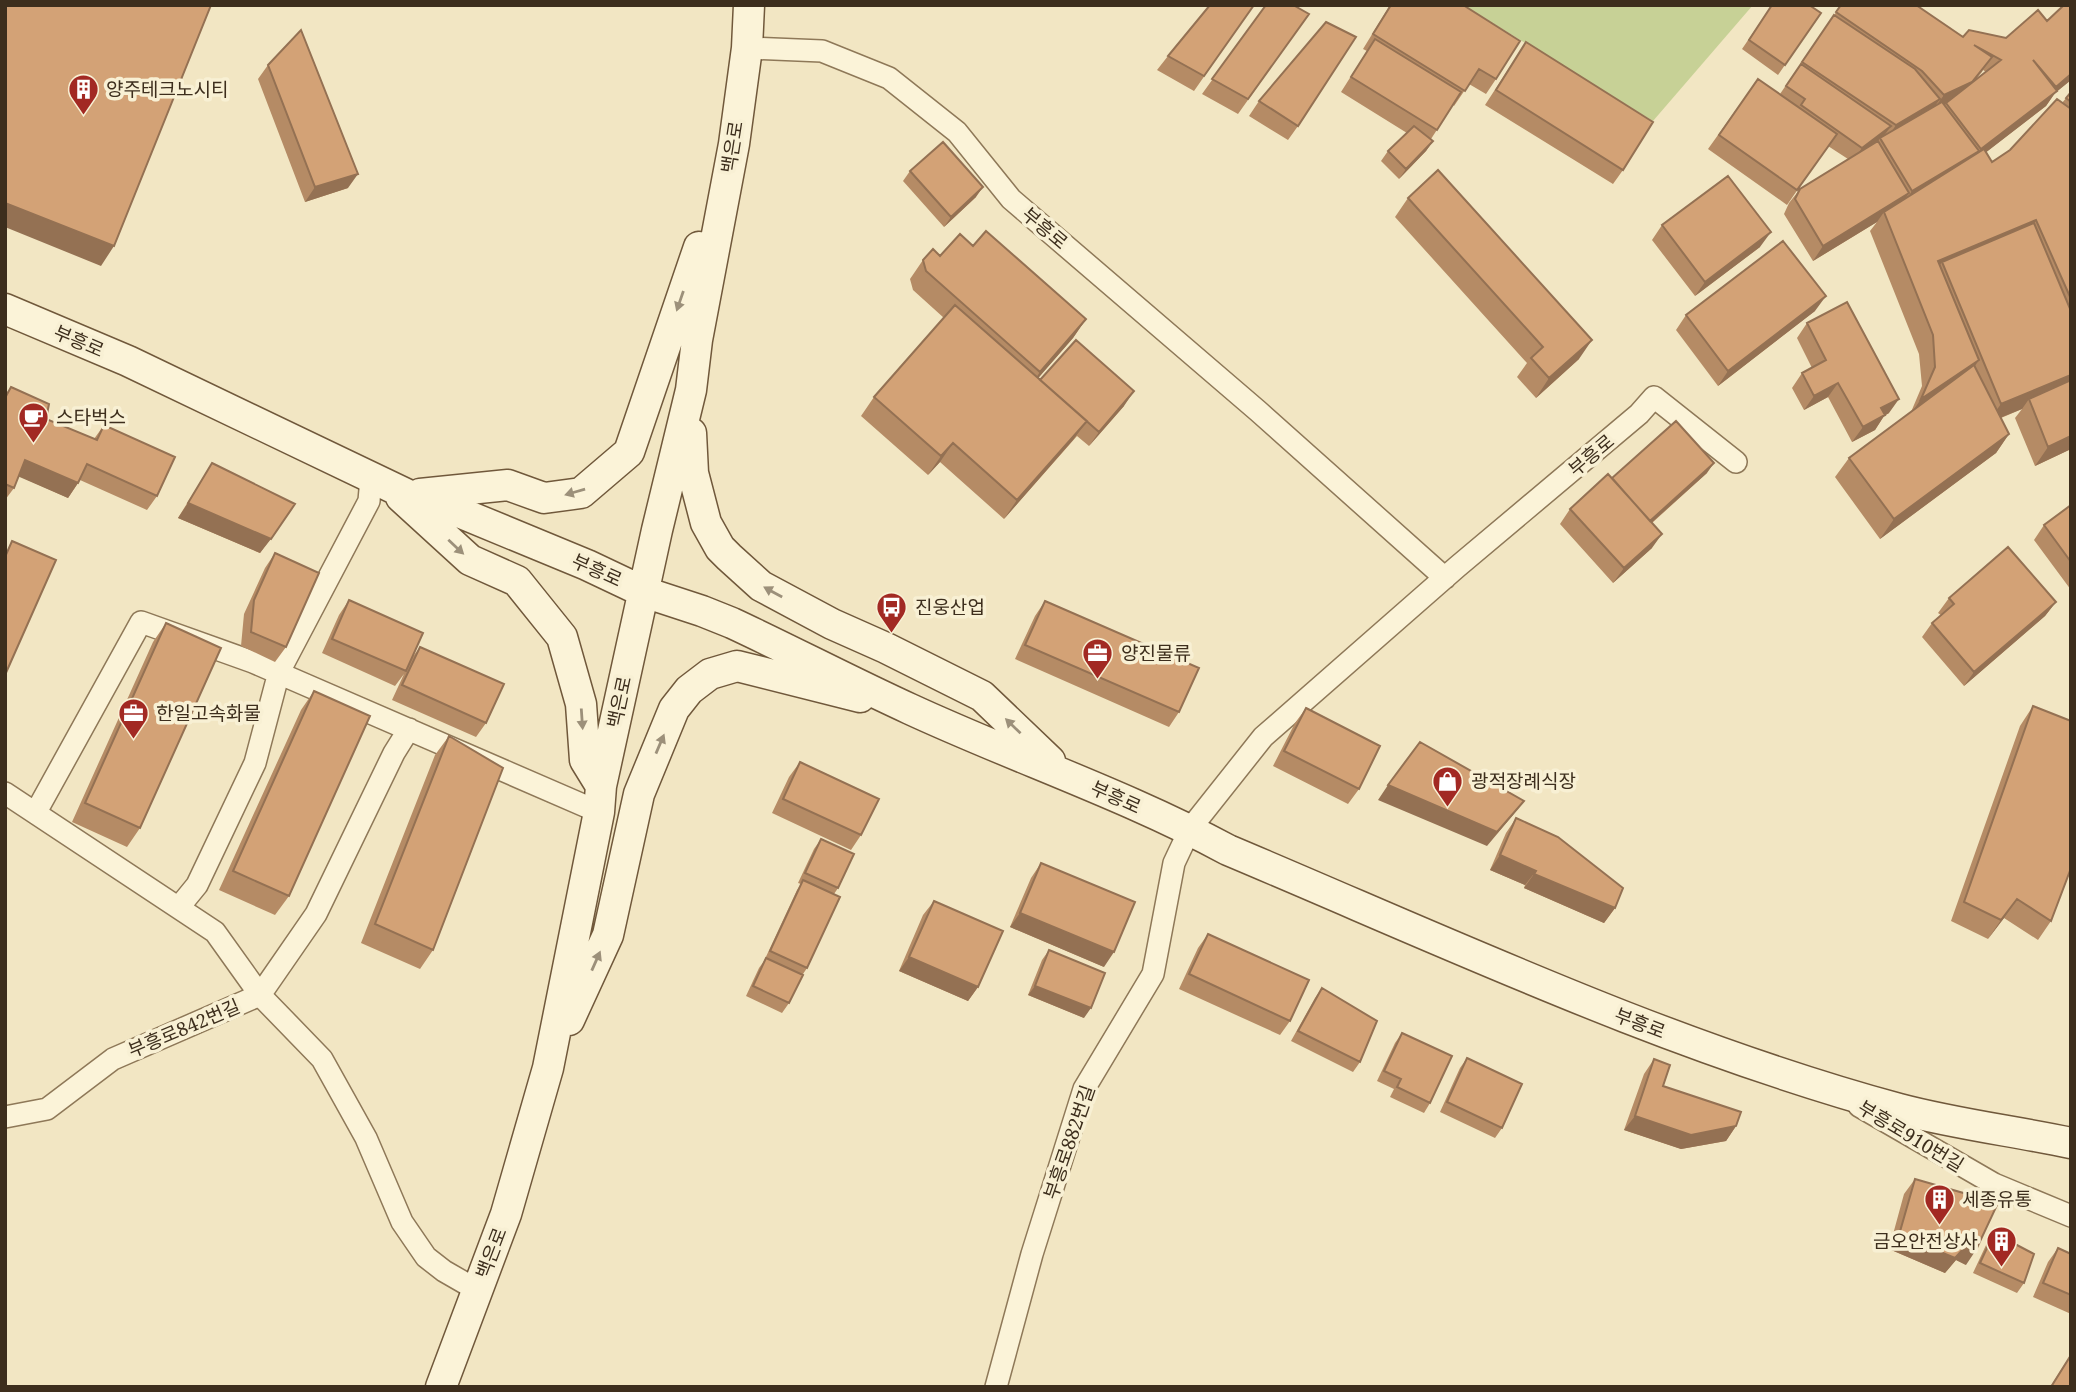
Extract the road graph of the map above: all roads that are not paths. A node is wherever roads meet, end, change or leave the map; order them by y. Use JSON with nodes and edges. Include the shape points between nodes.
{"nodes":[{"id":1,"x":749,"y":5,"type":"edge"},
{"id":2,"x":747,"y":48,"type":"junction"},
{"id":3,"x":734,"y":144,"type":"junction"},
{"id":4,"x":5,"y":309,"type":"edge"},
{"id":5,"x":691,"y":390,"type":"junction"},
{"id":6,"x":1736,"y":462,"type":"dead end"},
{"id":7,"x":389,"y":486,"type":"junction"},
{"id":8,"x":1445,"y":578,"type":"junction"},
{"id":9,"x":644,"y":592,"type":"junction"},
{"id":10,"x":732,"y":623,"type":"junction"},
{"id":11,"x":832,"y":624,"type":"junction"},
{"id":12,"x":279,"y":673,"type":"junction"},
{"id":13,"x":911,"y":709,"type":"junction"},
{"id":14,"x":409,"y":729,"type":"junction"},
{"id":15,"x":1062,"y":773,"type":"junction"},
{"id":16,"x":5,"y":793,"type":"edge"},
{"id":17,"x":600,"y":799,"type":"junction"},
{"id":18,"x":36,"y":812,"type":"junction"},
{"id":19,"x":1190,"y":830,"type":"junction"},
{"id":20,"x":179,"y":907,"type":"junction"},
{"id":21,"x":260,"y":995,"type":"junction"},
{"id":22,"x":548,"y":1068,"type":"junction"},
{"id":23,"x":1828,"y":1087,"type":"junction"},
{"id":24,"x":5,"y":1117,"type":"edge"},
{"id":25,"x":2071,"y":1143,"type":"edge"},
{"id":26,"x":2071,"y":1216,"type":"edge"},
{"id":27,"x":477,"y":1290,"type":"junction"},
{"id":28,"x":441,"y":1387,"type":"edge"},
{"id":29,"x":996,"y":1387,"type":"edge"}],
"edges":[{"from":1,"to":2,"type":"main road","name":"백은로"},
{"from":2,"to":3,"type":"main road","name":"백은로"},
{"from":2,"to":8,"type":"street","name":"부흥로","via":[[822,51],[890,78],[957,132],[1011,199]]},
{"from":3,"to":5,"type":"main road","name":"백은로"},
{"from":3,"to":7,"type":"main road","one_way":true,"via":[[629,452],[581,493],[544,498],[508,485]]},
{"from":4,"to":7,"type":"main road","name":"부흥로","via":[[128,361]]},
{"from":5,"to":9,"type":"main road","name":"백은로"},
{"from":11,"to":5,"type":"main road","one_way":true,"via":[[761,586],[720,548],[706,523],[693,473]]},
{"from":6,"to":8,"type":"street","name":"부흥로","via":[[1654,397]]},
{"from":7,"to":9,"type":"main road","name":"부흥로"},
{"from":7,"to":12,"type":"street","via":[[369,501]]},
{"from":7,"to":17,"type":"main road","one_way":true,"via":[[470,560],[517,581],[562,637],[581,704],[585,760]]},
{"from":8,"to":19,"type":"street","name":"부흥로","via":[[1263,737]]},
{"from":9,"to":10,"type":"main road","name":"부흥로"},
{"from":9,"to":17,"type":"main road","name":"백은로"},
{"from":10,"to":11,"type":"main road"},
{"from":10,"to":13,"type":"main road","name":"부흥로"},
{"from":15,"to":11,"type":"main road","one_way":true,"via":[[982,696]]},
{"from":12,"to":14,"type":"street"},
{"from":12,"to":18,"type":"street","via":[[141,622]]},
{"from":12,"to":20,"type":"street","via":[[256,763],[197,885]]},
{"from":13,"to":15,"type":"main road","name":"부흥로"},
{"from":22,"to":13,"type":"main road","one_way":true,"via":[[608,935],[639,794],[674,709],[689,690],[710,674],[737,666]]},
{"from":14,"to":17,"type":"street"},
{"from":14,"to":21,"type":"street","via":[[316,914]]},
{"from":15,"to":19,"type":"main road","name":"부흥로"},
{"from":16,"to":18,"type":"street","name":"부흥로842번길"},
{"from":17,"to":22,"type":"main road","name":"백은로"},
{"from":18,"to":20,"type":"street","name":"부흥로842번길"},
{"from":19,"to":23,"type":"main road","name":"부흥로","via":[[1636,1022]]},
{"from":19,"to":29,"type":"street","name":"부흥로882번길","via":[[1174,863],[1153,974],[1084,1089]]},
{"from":20,"to":21,"type":"street","name":"부흥로842번길","via":[[215,932]]},
{"from":21,"to":24,"type":"street","name":"부흥로842번길","via":[[113,1059],[47,1109]]},
{"from":21,"to":27,"type":"street","via":[[323,1059],[366,1138],[402,1222],[426,1256]]},
{"from":22,"to":27,"type":"main road","name":"백은로","via":[[506,1214]]},
{"from":23,"to":25,"type":"main road","name":"부흥로","via":[[1900,1109]]},
{"from":23,"to":26,"type":"street","name":"부흥로910번길","via":[[1994,1184]]},
{"from":27,"to":28,"type":"main road","name":"백은로"}]}
